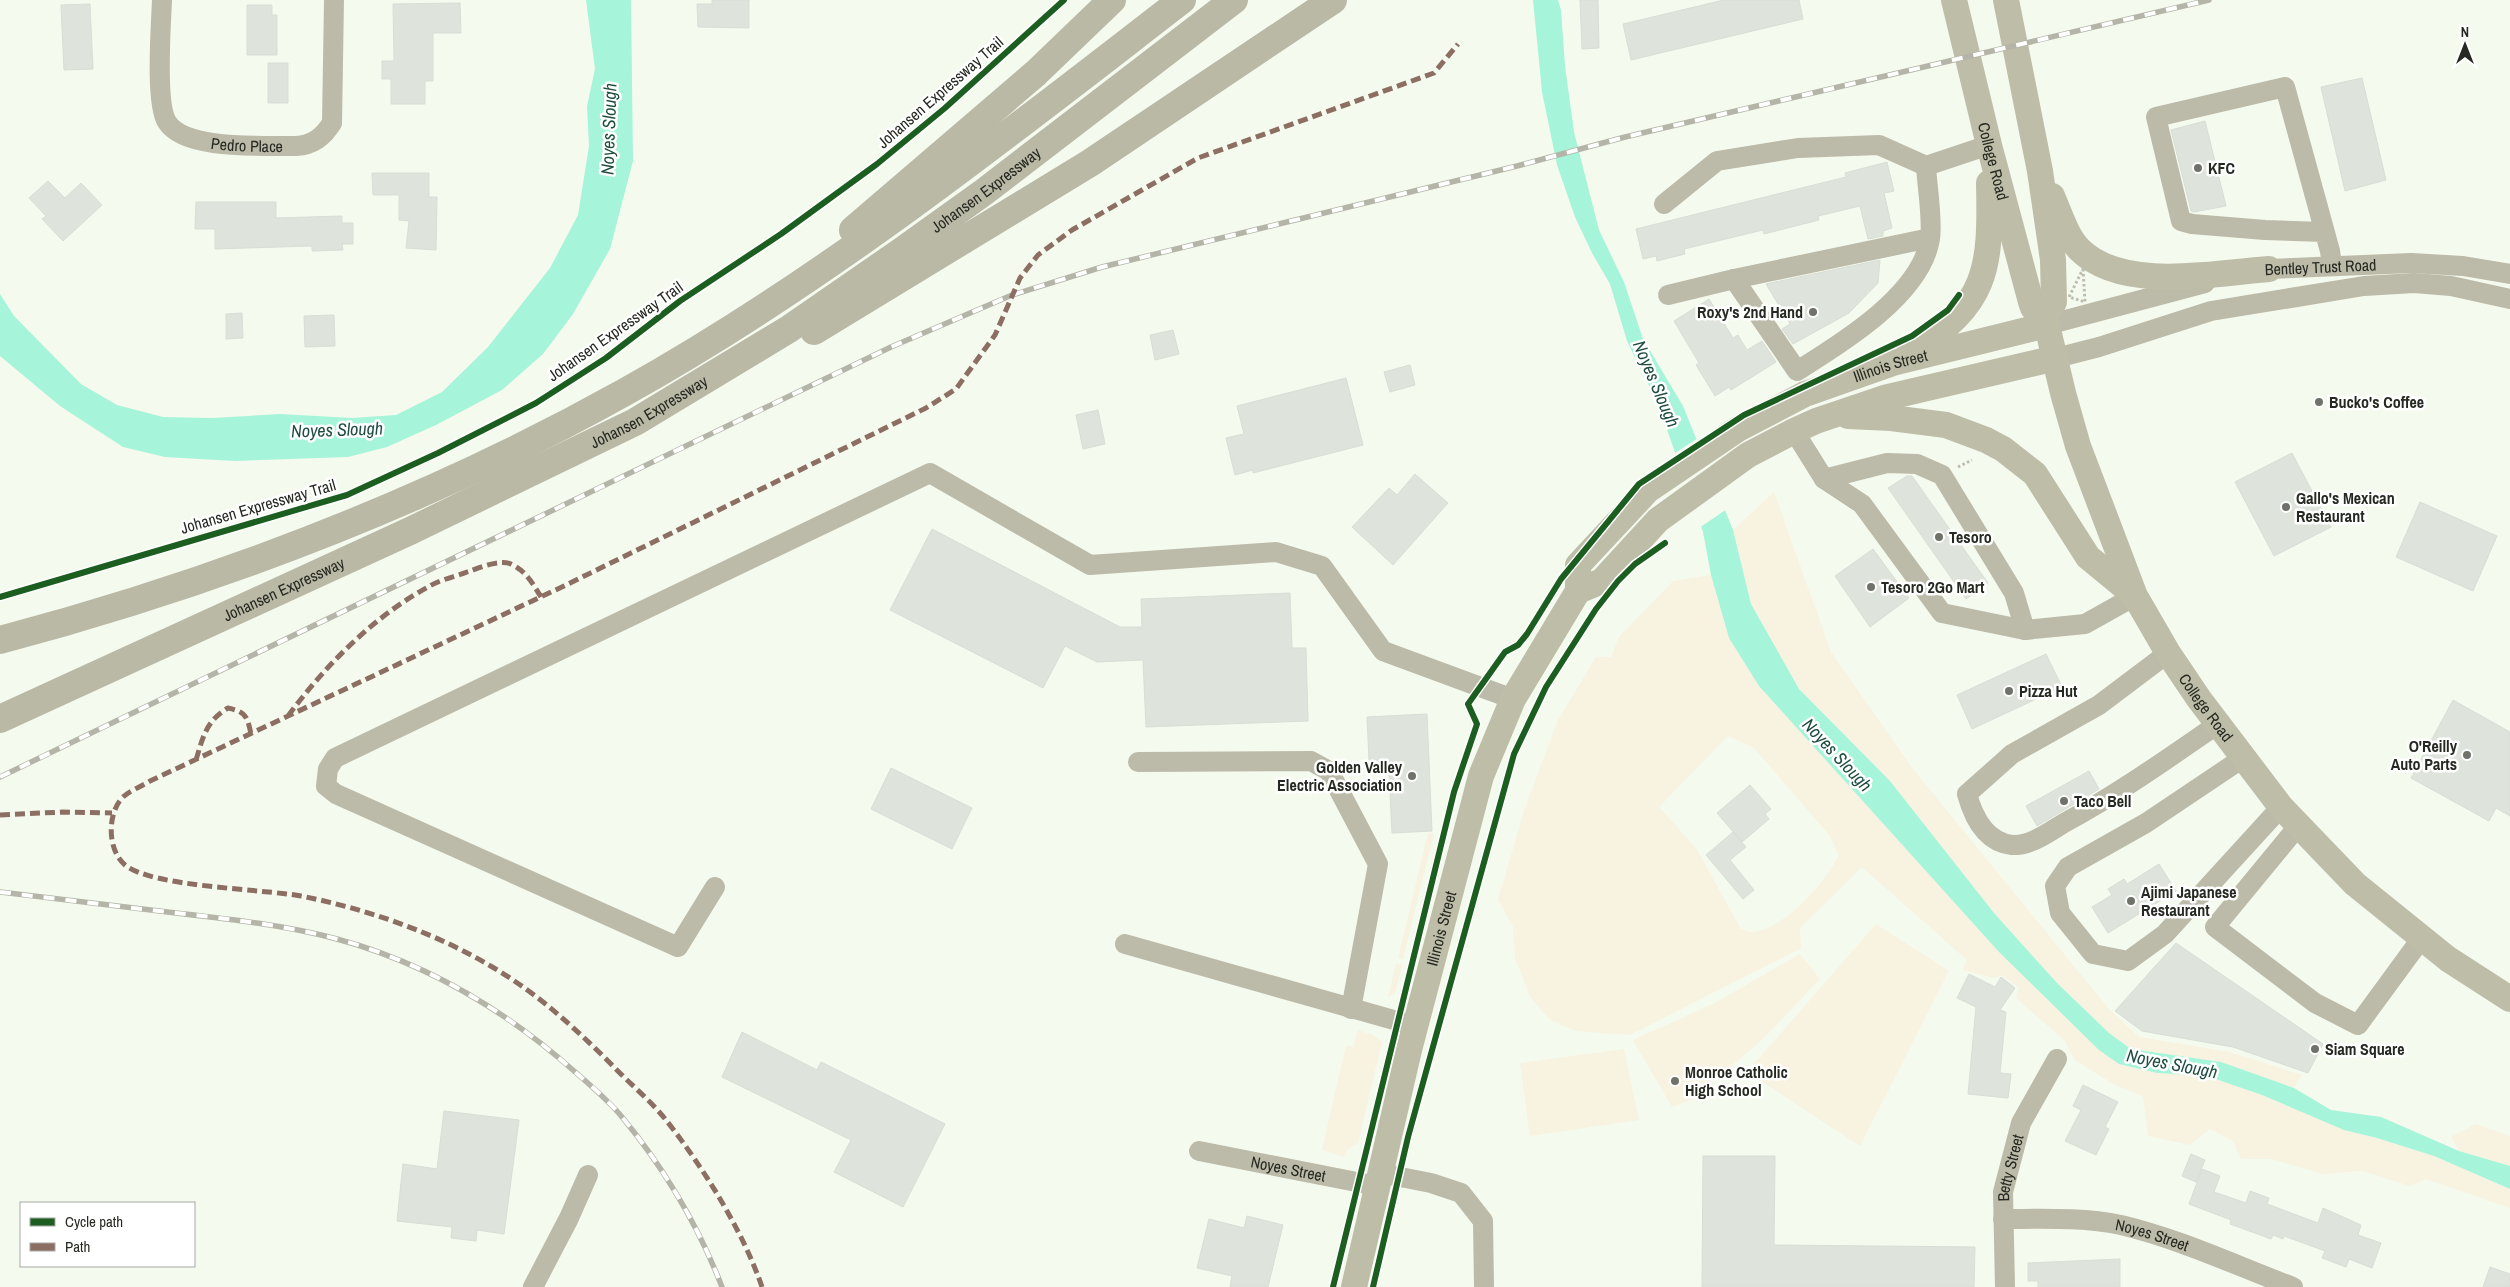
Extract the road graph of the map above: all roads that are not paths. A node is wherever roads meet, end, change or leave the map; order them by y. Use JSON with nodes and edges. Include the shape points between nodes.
{"nodes":[{"id":1,"x":162,"y":0,"type":"edge"},
{"id":2,"x":334,"y":0,"type":"edge"},
{"id":3,"x":1112,"y":0,"type":"edge"},
{"id":4,"x":1182,"y":0,"type":"edge"},
{"id":5,"x":1234,"y":0,"type":"edge"},
{"id":6,"x":1333,"y":0,"type":"edge"},
{"id":7,"x":1954,"y":0,"type":"edge"},
{"id":8,"x":2006,"y":0,"type":"edge"},
{"id":9,"x":1989,"y":144,"type":"junction"},
{"id":10,"x":1926,"y":166,"type":"junction"},
{"id":11,"x":2040,"y":171,"type":"junction"},
{"id":12,"x":1664,"y":204,"type":"dead end"},
{"id":13,"x":2324,"y":232,"type":"junction"},
{"id":14,"x":1930,"y":238,"type":"junction"},
{"id":15,"x":2332,"y":265,"type":"junction"},
{"id":16,"x":2269,"y":269,"type":"junction"},
{"id":17,"x":2510,"y":274,"type":"edge"},
{"id":18,"x":1734,"y":279,"type":"junction"},
{"id":19,"x":1668,"y":295,"type":"dead end"},
{"id":20,"x":780,"y":298,"type":"junction"},
{"id":21,"x":2510,"y":299,"type":"edge"},
{"id":22,"x":2046,"y":321,"type":"junction"},
{"id":23,"x":2056,"y":358,"type":"junction"},
{"id":24,"x":1893,"y":363,"type":"junction"},
{"id":25,"x":1801,"y":383,"type":"junction"},
{"id":26,"x":1830,"y":416,"type":"junction"},
{"id":27,"x":635,"y":422,"type":"junction"},
{"id":28,"x":1794,"y":431,"type":"junction"},
{"id":29,"x":1824,"y":479,"type":"junction"},
{"id":30,"x":1578,"y":591,"type":"junction"},
{"id":31,"x":2135,"y":596,"type":"junction"},
{"id":32,"x":2025,"y":630,"type":"junction"},
{"id":33,"x":0,"y":640,"type":"edge"},
{"id":34,"x":2168,"y":652,"type":"junction"},
{"id":35,"x":1513,"y":699,"type":"junction"},
{"id":36,"x":0,"y":720,"type":"edge"},
{"id":37,"x":2218,"y":724,"type":"junction"},
{"id":38,"x":2243,"y":758,"type":"junction"},
{"id":39,"x":1138,"y":762,"type":"dead end"},
{"id":40,"x":2290,"y":816,"type":"junction"},
{"id":41,"x":715,"y":887,"type":"dead end"},
{"id":42,"x":2421,"y":939,"type":"junction"},
{"id":43,"x":1125,"y":944,"type":"dead end"},
{"id":44,"x":2510,"y":999,"type":"edge"},
{"id":45,"x":1351,"y":1009,"type":"junction"},
{"id":46,"x":1415,"y":1026,"type":"junction"},
{"id":47,"x":2057,"y":1059,"type":"dead end"},
{"id":48,"x":1199,"y":1151,"type":"dead end"},
{"id":49,"x":588,"y":1175,"type":"dead end"},
{"id":50,"x":1379,"y":1179,"type":"junction"},
{"id":51,"x":2003,"y":1219,"type":"junction"},
{"id":52,"x":2264,"y":1282,"type":"edge"},
{"id":53,"x":533,"y":1287,"type":"edge"},
{"id":54,"x":1354,"y":1287,"type":"edge"},
{"id":55,"x":1484,"y":1287,"type":"edge"},
{"id":56,"x":2005,"y":1287,"type":"edge"},
{"id":57,"x":2293,"y":1287,"type":"edge"}],
"edges":[{"from":1,"to":2,"type":"street","name":"Pedro Place","via":[[161,103],[166,121],[173,130],[203,142],[303,146],[322,137],[332,123]]},
{"from":3,"to":20,"type":"highway","via":[[1036,73],[897,190]]},
{"from":4,"to":20,"type":"highway","name":"Johansen Expressway","via":[[902,213]]},
{"from":5,"to":27,"type":"highway","name":"Johansen Expressway","via":[[984,192],[899,253],[789,329]]},
{"from":6,"to":27,"type":"highway","via":[[1090,163],[843,315]]},
{"from":7,"to":9,"type":"main road","name":"College Road"},
{"from":8,"to":11,"type":"main road"},
{"from":9,"to":10,"type":"street"},
{"from":9,"to":22,"type":"main road","name":"College Road","via":[[2031,302]]},
{"from":9,"to":24,"type":"main road","via":[[1989,239],[1981,281],[1970,303],[1945,328]]},
{"from":10,"to":12,"type":"street","via":[[1879,145],[1798,148],[1717,161]]},
{"from":10,"to":14,"type":"street"},
{"from":11,"to":16,"type":"main road","via":[[2072,239],[2090,257],[2110,266],[2141,276],[2164,278]]},
{"from":11,"to":22,"type":"main road","via":[[2053,260],[2054,302]]},
{"from":13,"to":13,"type":"street","via":[[2265,230],[2181,221],[2156,117],[2285,87]]},
{"from":13,"to":15,"type":"street"},
{"from":14,"to":18,"type":"street"},
{"from":14,"to":25,"type":"street","via":[[1921,268],[1888,306]]},
{"from":15,"to":16,"type":"street","name":"Bentley Trust Road"},
{"from":15,"to":17,"type":"street","name":"Bentley Trust Road","via":[[2411,263],[2463,266]]},
{"from":16,"to":22,"type":"street","name":"Bentley Trust Road"},
{"from":18,"to":19,"type":"street"},
{"from":18,"to":25,"type":"street"},
{"from":20,"to":33,"type":"highway","name":"Johansen Expressway","via":[[627,391],[477,468],[390,508],[198,581]]},
{"from":21,"to":23,"type":"street","name":"Bentley Trust Road","via":[[2451,286],[2414,283],[2364,286],[2211,311]]},
{"from":22,"to":23,"type":"main road","name":"College Road"},
{"from":22,"to":24,"type":"main road","name":"Illinois Street"},
{"from":23,"to":26,"type":"main road","name":"Illinois Street","via":[[1884,398]]},
{"from":23,"to":31,"type":"main road","name":"College Road","via":[[2078,446]]},
{"from":24,"to":25,"type":"main road","name":"Illinois Street"},
{"from":25,"to":30,"type":"main road","name":"Illinois Street","via":[[1648,490],[1578,565]]},
{"from":26,"to":28,"type":"main road","name":"Illinois Street"},
{"from":26,"to":31,"type":"main road","via":[[1891,418],[1946,425],[2003,450],[2036,474],[2088,557]]},
{"from":27,"to":36,"type":"highway","name":"Johansen Expressway","via":[[410,531]]},
{"from":28,"to":29,"type":"street"},
{"from":28,"to":30,"type":"main road","name":"Illinois Street","via":[[1748,456],[1658,520],[1602,581]]},
{"from":29,"to":32,"type":"street","via":[[1862,504],[1942,613]]},
{"from":29,"to":32,"type":"street","via":[[1887,463],[1917,464],[1942,475],[2014,593]]},
{"from":30,"to":35,"type":"main road","name":"Illinois Street"},
{"from":31,"to":32,"type":"street","via":[[2085,624]]},
{"from":31,"to":34,"type":"main road","name":"College Road"},
{"from":34,"to":37,"type":"main road","name":"College Road"},
{"from":34,"to":37,"type":"street","via":[[2099,705],[2012,754],[1967,794],[1974,817],[1997,840],[2012,845],[2030,842],[2103,802]]},
{"from":35,"to":41,"type":"street","via":[[1383,651],[1322,566],[1276,552],[1090,565],[930,473],[336,758],[328,769],[326,786],[336,794],[678,947]]},
{"from":35,"to":46,"type":"main road","name":"Illinois Street","via":[[1481,776]]},
{"from":37,"to":38,"type":"main road","name":"College Road"},
{"from":38,"to":40,"type":"main road","name":"College Road"},
{"from":38,"to":40,"type":"street","via":[[2146,823],[2068,867],[2055,886],[2060,913],[2093,954],[2128,961],[2166,934]]},
{"from":39,"to":45,"type":"street","via":[[1311,761],[1329,771],[1378,864]]},
{"from":40,"to":42,"type":"main road","name":"College Road","via":[[2355,884]]},
{"from":40,"to":42,"type":"street","via":[[2215,927],[2315,1003],[2358,1025]]},
{"from":42,"to":44,"type":"main road","name":"College Road"},
{"from":43,"to":45,"type":"street"},
{"from":45,"to":46,"type":"street"},
{"from":46,"to":50,"type":"main road","name":"Illinois Street"},
{"from":47,"to":51,"type":"street","name":"Betty Street","via":[[2021,1123],[2003,1192]]},
{"from":48,"to":50,"type":"street","name":"Noyes Street"},
{"from":49,"to":53,"type":"street"},
{"from":50,"to":54,"type":"main road","name":"Illinois Street"},
{"from":50,"to":55,"type":"street","name":"Noyes Street","via":[[1431,1183],[1462,1193],[1483,1221]]},
{"from":51,"to":52,"type":"street","name":"Noyes Street","via":[[2063,1219],[2120,1225],[2160,1237]]},
{"from":51,"to":56,"type":"street","name":"Betty Street"},
{"from":52,"to":57,"type":"street","name":"Noyes Street"}]}
